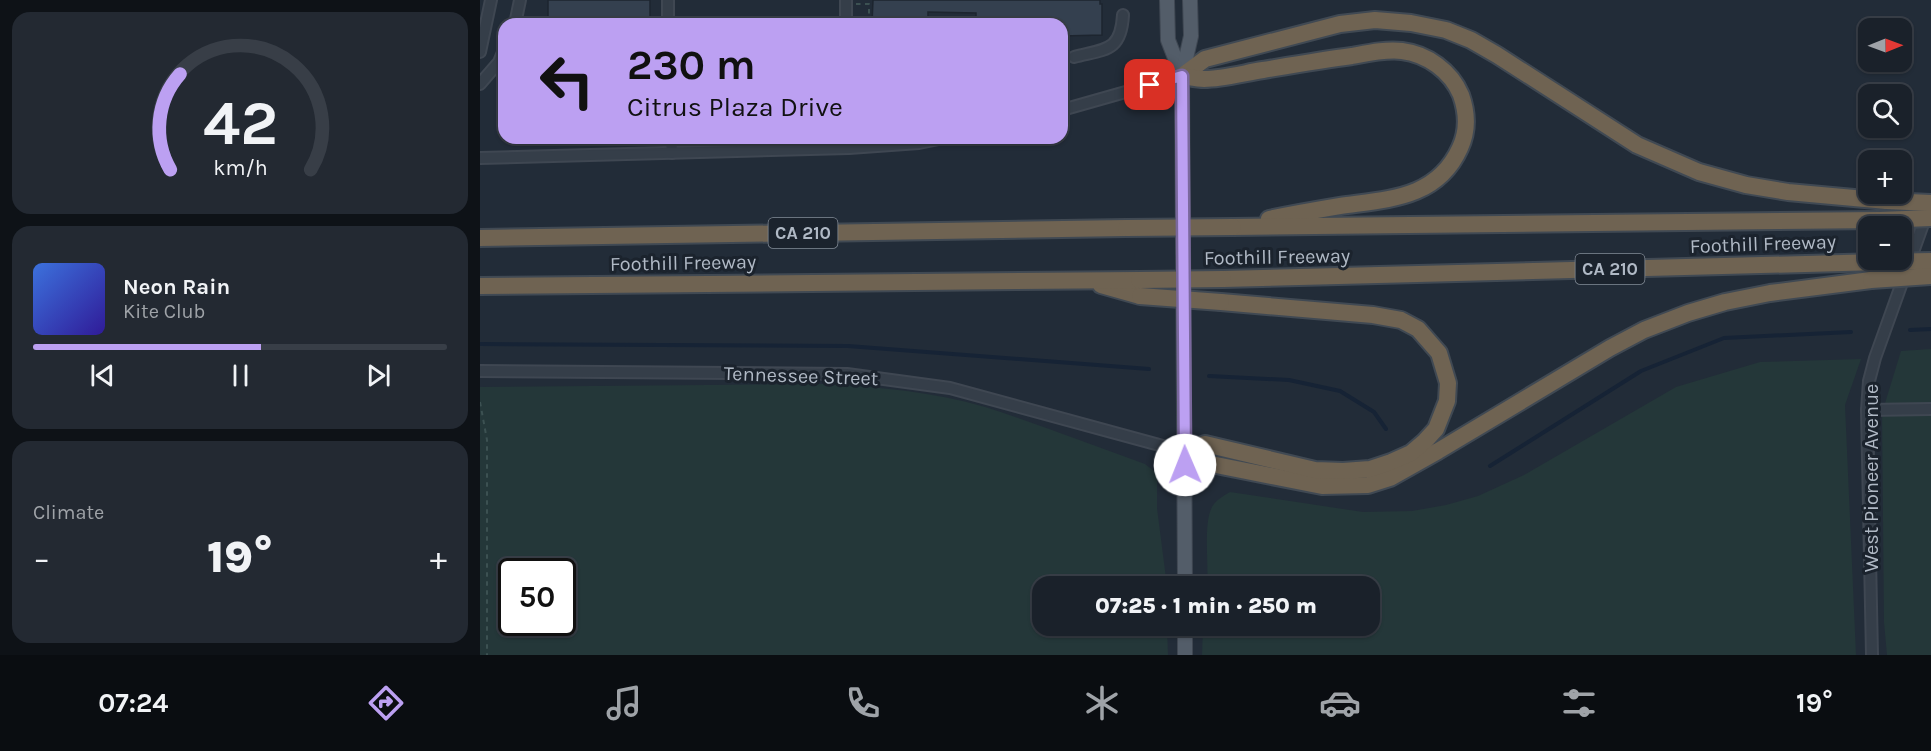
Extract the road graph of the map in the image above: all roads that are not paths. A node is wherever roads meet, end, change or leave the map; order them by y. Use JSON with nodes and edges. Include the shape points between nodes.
{"nodes":[{"id":1,"x":491,"y":0,"type":"edge"},
{"id":2,"x":520,"y":0,"type":"edge"},
{"id":3,"x":668,"y":0,"type":"edge"},
{"id":4,"x":1167,"y":0,"type":"edge"},
{"id":5,"x":1191,"y":0,"type":"edge"},
{"id":6,"x":851,"y":2,"type":"edge"},
{"id":7,"x":1123,"y":15,"type":"dead end"},
{"id":8,"x":516,"y":18,"type":"edge"},
{"id":9,"x":668,"y":18,"type":"edge"},
{"id":10,"x":847,"y":18,"type":"edge"},
{"id":11,"x":480,"y":52,"type":"edge"},
{"id":12,"x":1074,"y":57,"type":"dead end"},
{"id":13,"x":498,"y":63,"type":"edge"},
{"id":14,"x":1182,"y":76,"type":"junction"},
{"id":15,"x":480,"y":84,"type":"edge"},
{"id":16,"x":1068,"y":108,"type":"edge"},
{"id":17,"x":671,"y":144,"type":"edge"},
{"id":18,"x":831,"y":144,"type":"edge"},
{"id":19,"x":672,"y":153,"type":"junction"},
{"id":20,"x":480,"y":158,"type":"edge"},
{"id":21,"x":1931,"y":202,"type":"edge"},
{"id":22,"x":1931,"y":218,"type":"edge"},
{"id":23,"x":1233,"y":227,"type":"junction"},
{"id":24,"x":480,"y":238,"type":"edge"},
{"id":25,"x":1931,"y":261,"type":"edge"},
{"id":26,"x":1931,"y":276,"type":"edge"},
{"id":27,"x":480,"y":286,"type":"edge"},
{"id":28,"x":1140,"y":288,"type":"junction"},
{"id":29,"x":480,"y":370,"type":"edge"},
{"id":30,"x":1931,"y":409,"type":"edge"},
{"id":31,"x":1867,"y":410,"type":"junction"},
{"id":32,"x":1185,"y":452,"type":"junction"},
{"id":33,"x":1185,"y":576,"type":"edge"},
{"id":34,"x":1185,"y":636,"type":"edge"},
{"id":35,"x":1185,"y":655,"type":"edge"},
{"id":36,"x":1872,"y":655,"type":"edge"}],
"edges":[{"from":1,"to":11,"type":"street"},
{"from":2,"to":8,"type":"street"},
{"from":3,"to":9,"type":"street"},
{"from":4,"to":14,"type":"main road","via":[[1168,40]]},
{"from":5,"to":14,"type":"main road","via":[[1191,36]]},
{"from":6,"to":10,"type":"street"},
{"from":7,"to":12,"type":"street","via":[[1117,42]]},
{"from":13,"to":15,"type":"street"},
{"from":14,"to":16,"type":"street"},
{"from":14,"to":21,"type":"highway","bridge":true,"via":[[1205,59],[1340,24],[1375,20],[1411,23],[1471,40],[1637,146],[1699,172],[1788,192]]},
{"from":14,"to":23,"type":"highway","via":[[1205,79],[1400,51],[1419,54],[1439,67],[1455,83],[1461,97],[1466,128],[1462,143],[1455,159],[1431,184],[1399,198]]},
{"from":14,"to":32,"type":"main road"},
{"from":17,"to":19,"type":"street"},
{"from":18,"to":19,"type":"street"},
{"from":19,"to":20,"type":"street"},
{"from":21,"to":31,"type":"street","name":"West Pioneer Avenue","via":[[1875,358]]},
{"from":22,"to":23,"type":"highway","name":"Foothill Freeway","number":"CA 210","bridge":true},
{"from":23,"to":24,"type":"highway","name":"Foothill Freeway","number":"CA 210","bridge":true},
{"from":25,"to":28,"type":"highway","name":"Foothill Freeway","number":"CA 210","bridge":true,"via":[[1223,279]]},
{"from":26,"to":32,"type":"highway","bridge":true,"via":[[1770,293],[1688,313],[1610,348],[1438,451],[1390,478],[1368,485],[1322,486],[1206,464]]},
{"from":27,"to":28,"type":"highway","name":"Foothill Freeway","number":"CA 210","via":[[1086,280]]},
{"from":28,"to":32,"type":"highway","bridge":true,"via":[[1221,302],[1373,315],[1401,321],[1418,329],[1439,352],[1448,383],[1447,401],[1436,429],[1411,453],[1370,469],[1315,470],[1205,444]]},
{"from":29,"to":32,"type":"street","name":"Tennessee Street","via":[[847,374],[950,388]]},
{"from":30,"to":31,"type":"street"},
{"from":31,"to":36,"type":"street","name":"West Pioneer Avenue"},
{"from":32,"to":33,"type":"main road"},
{"from":34,"to":35,"type":"main road"}]}
